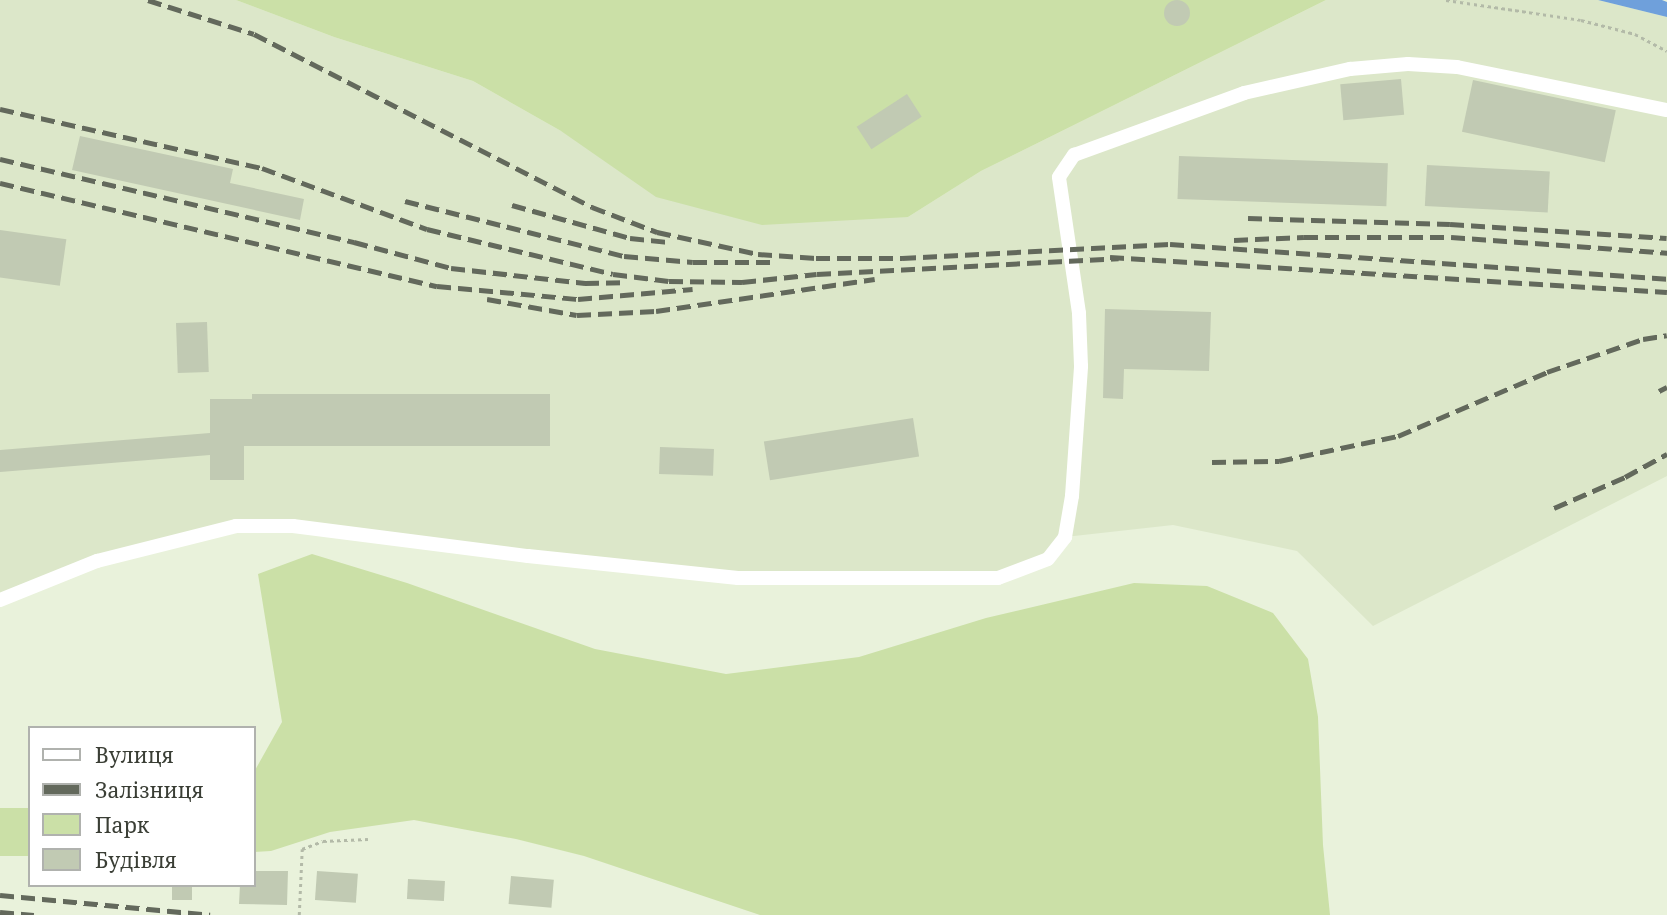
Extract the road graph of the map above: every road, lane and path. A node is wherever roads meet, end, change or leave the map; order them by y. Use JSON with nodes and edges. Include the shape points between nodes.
{"nodes":[{"id":1,"x":1446,"y":0,"type":"edge"},
{"id":2,"x":1667,"y":51,"type":"edge"},
{"id":3,"x":1667,"y":110,"type":"edge"},
{"id":4,"x":0,"y":600,"type":"edge"},
{"id":5,"x":368,"y":839,"type":"dead end"},
{"id":6,"x":299,"y":915,"type":"edge"}],
"edges":[{"from":1,"to":2,"type":"path","via":[[1580,20],[1635,34]]},
{"from":3,"to":4,"type":"street","via":[[1457,68],[1408,64],[1350,69],[1244,93],[1074,155],[1059,177],[1079,313],[1080,353],[1072,496],[1065,537],[1048,559],[998,578],[738,578],[293,526],[236,526],[97,561]]},
{"from":5,"to":6,"type":"path","via":[[323,841],[303,849]]}]}
